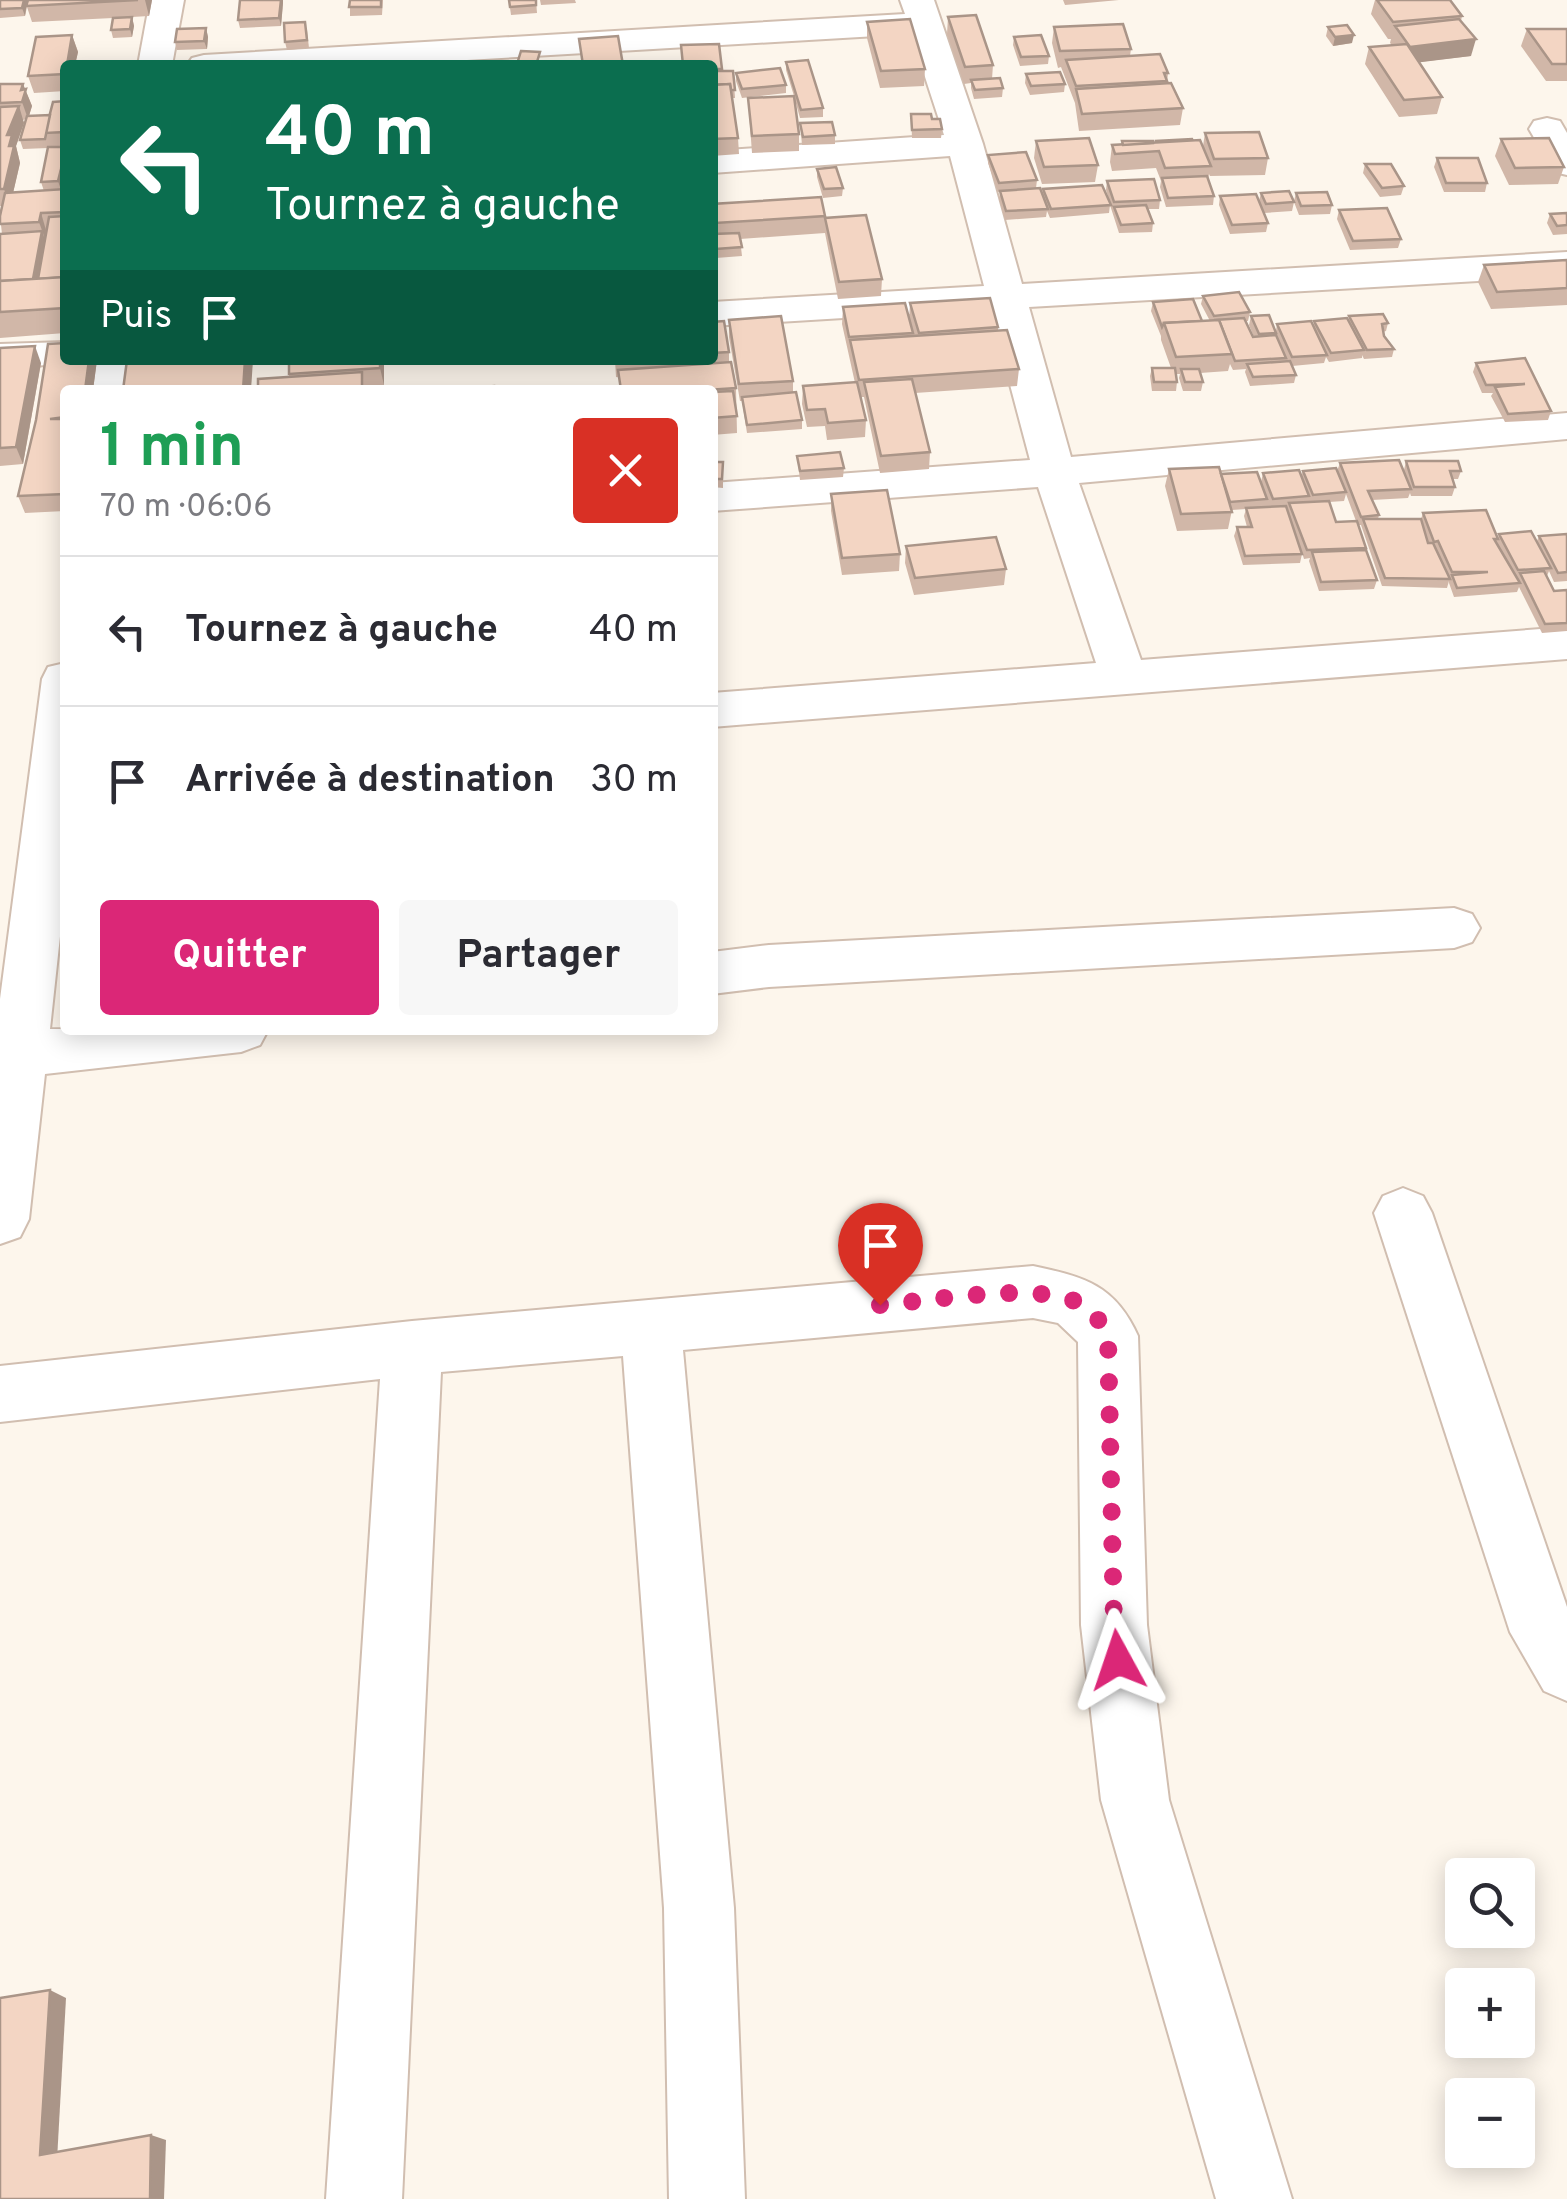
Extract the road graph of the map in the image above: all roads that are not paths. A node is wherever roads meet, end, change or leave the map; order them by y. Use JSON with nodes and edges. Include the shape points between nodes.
{"nodes":[{"id":1,"x":167,"y":0,"type":"edge"},
{"id":2,"x":921,"y":12,"type":"edge"},
{"id":3,"x":156,"y":60,"type":"edge"},
{"id":4,"x":272,"y":60,"type":"edge"},
{"id":5,"x":1547,"y":129,"type":"dead end"},
{"id":6,"x":964,"y":144,"type":"junction"},
{"id":7,"x":718,"y":162,"type":"edge"},
{"id":8,"x":1567,"y":164,"type":"edge"},
{"id":9,"x":1567,"y":264,"type":"edge"},
{"id":10,"x":1008,"y":296,"type":"junction"},
{"id":11,"x":718,"y":314,"type":"edge"},
{"id":12,"x":60,"y":354,"type":"edge"},
{"id":13,"x":0,"y":356,"type":"edge"},
{"id":14,"x":1567,"y":426,"type":"edge"},
{"id":15,"x":1054,"y":472,"type":"junction"},
{"id":16,"x":718,"y":497,"type":"edge"},
{"id":17,"x":1567,"y":643,"type":"edge"},
{"id":18,"x":1123,"y":676,"type":"junction"},
{"id":19,"x":718,"y":710,"type":"edge"},
{"id":20,"x":59,"y":763,"type":"edge"},
{"id":21,"x":1454,"y":928,"type":"dead end"},
{"id":22,"x":718,"y":972,"type":"edge"},
{"id":23,"x":198,"y":1035,"type":"edge"},
{"id":24,"x":10,"y":1057,"type":"edge"},
{"id":25,"x":1402,"y":1213,"type":"dead end"},
{"id":26,"x":0,"y":1219,"type":"edge"},
{"id":27,"x":651,"y":1325,"type":"junction"},
{"id":28,"x":412,"y":1348,"type":"junction"},
{"id":29,"x":0,"y":1394,"type":"edge"},
{"id":30,"x":1567,"y":1668,"type":"edge"},
{"id":31,"x":364,"y":2199,"type":"edge"},
{"id":32,"x":707,"y":2199,"type":"edge"},
{"id":33,"x":1254,"y":2199,"type":"edge"}],
"edges":[{"from":1,"to":3,"type":"street"},
{"from":2,"to":4,"type":"street"},
{"from":2,"to":6,"type":"street"},
{"from":5,"to":8,"type":"street"},
{"from":6,"to":7,"type":"street"},
{"from":6,"to":10,"type":"street"},
{"from":9,"to":10,"type":"street"},
{"from":10,"to":11,"type":"street"},
{"from":10,"to":15,"type":"street"},
{"from":12,"to":13,"type":"street"},
{"from":14,"to":15,"type":"street"},
{"from":15,"to":16,"type":"street"},
{"from":15,"to":18,"type":"street"},
{"from":17,"to":18,"type":"street"},
{"from":18,"to":19,"type":"street"},
{"from":20,"to":24,"type":"street"},
{"from":21,"to":22,"type":"street"},
{"from":23,"to":24,"type":"street"},
{"from":24,"to":26,"type":"street"},
{"from":25,"to":30,"type":"street","via":[[1544,1632]]},
{"from":27,"to":28,"type":"street"},
{"from":27,"to":32,"type":"street","via":[[699,1908]]},
{"from":27,"to":33,"type":"street","via":[[1033,1292],[1074,1301],[1095,1314],[1108,1336],[1114,1625],[1135,1800]]},
{"from":28,"to":29,"type":"street"},
{"from":28,"to":31,"type":"street"}]}
